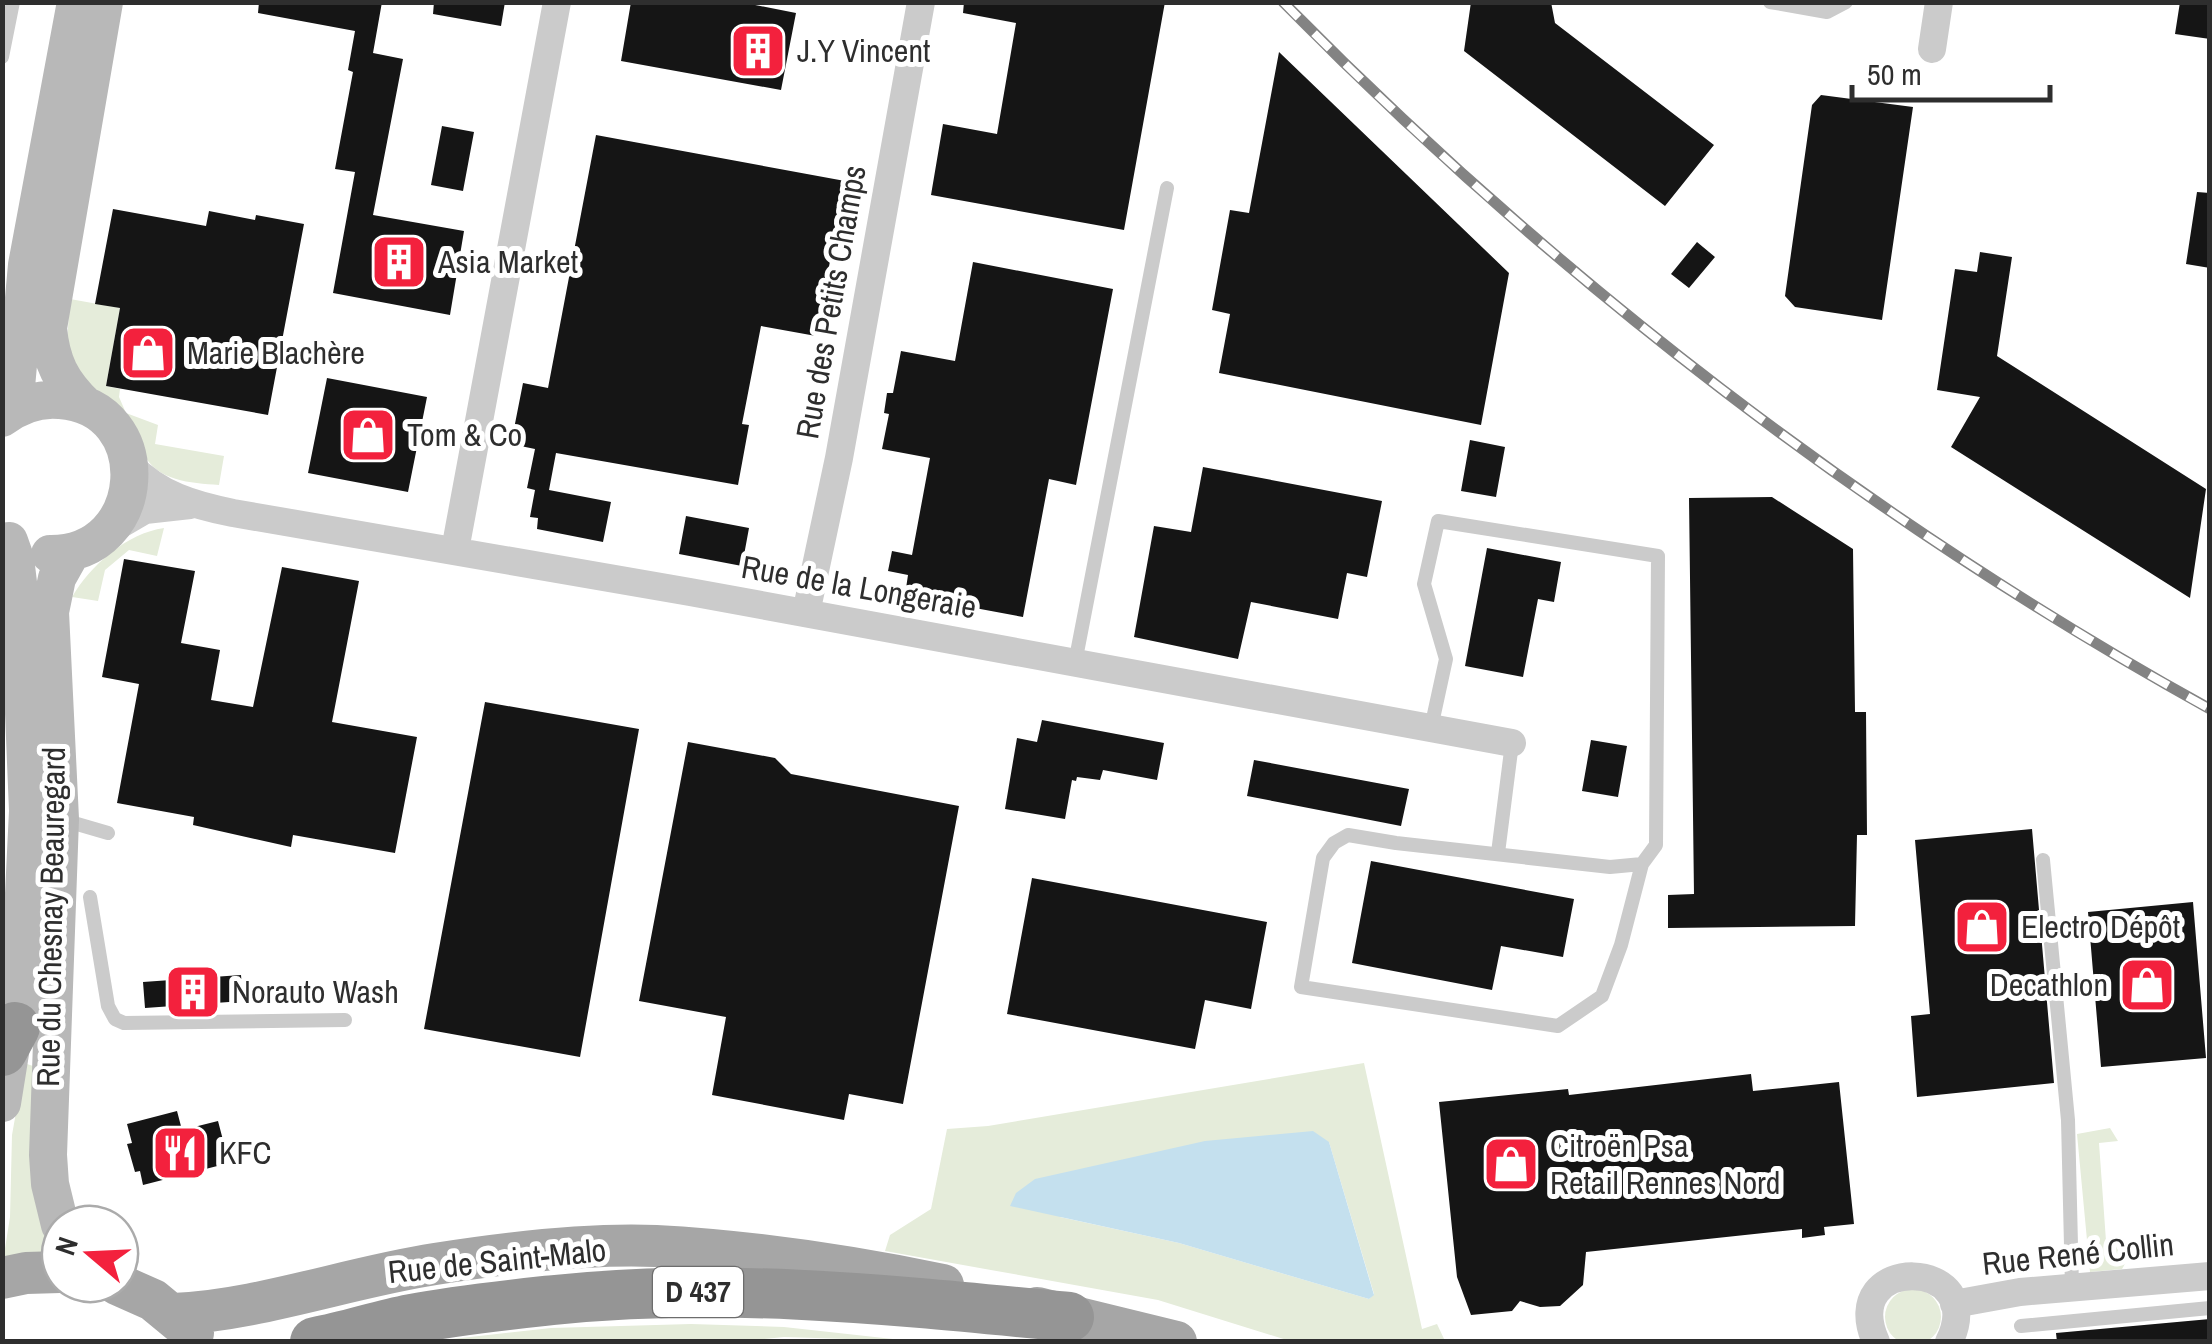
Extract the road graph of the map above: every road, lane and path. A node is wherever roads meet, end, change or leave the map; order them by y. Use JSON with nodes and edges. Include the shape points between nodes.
{"nodes":[{"id":1,"x":13,"y":2,"type":"edge"},
{"id":2,"x":76,"y":2,"type":"edge"},
{"id":3,"x":104,"y":2,"type":"edge"},
{"id":4,"x":557,"y":2,"type":"edge"},
{"id":5,"x":921,"y":2,"type":"edge"},
{"id":6,"x":1770,"y":2,"type":"edge"},
{"id":7,"x":1846,"y":2,"type":"edge"},
{"id":8,"x":1938,"y":2,"type":"edge"},
{"id":9,"x":1932,"y":49,"type":"dead end"},
{"id":10,"x":2,"y":57,"type":"edge"},
{"id":11,"x":1168,"y":188,"type":"dead end"},
{"id":12,"x":86,"y":406,"type":"junction"},
{"id":13,"x":6,"y":414,"type":"edge"},
{"id":14,"x":130,"y":465,"type":"junction"},
{"id":15,"x":192,"y":504,"type":"junction"},
{"id":16,"x":108,"y":532,"type":"junction"},
{"id":17,"x":6,"y":538,"type":"edge"},
{"id":18,"x":455,"y":550,"type":"junction"},
{"id":19,"x":71,"y":552,"type":"junction"},
{"id":20,"x":806,"y":613,"type":"junction"},
{"id":21,"x":1075,"y":663,"type":"junction"},
{"id":22,"x":1431,"y":728,"type":"junction"},
{"id":23,"x":1512,"y":743,"type":"joint"},
{"id":24,"x":60,"y":818,"type":"junction"},
{"id":25,"x":108,"y":832,"type":"dead end"},
{"id":26,"x":1498,"y":853,"type":"junction"},
{"id":27,"x":2043,"y":860,"type":"dead end"},
{"id":28,"x":1642,"y":864,"type":"junction"},
{"id":29,"x":90,"y":898,"type":"dead end"},
{"id":30,"x":344,"y":1020,"type":"dead end"},
{"id":31,"x":9,"y":1038,"type":"edge"},
{"id":32,"x":2,"y":1103,"type":"edge"},
{"id":33,"x":55,"y":1204,"type":"edge"},
{"id":34,"x":40,"y":1273,"type":"edge"},
{"id":35,"x":2210,"y":1276,"type":"edge"},
{"id":36,"x":2,"y":1278,"type":"edge"},
{"id":37,"x":2072,"y":1287,"type":"junction"},
{"id":38,"x":140,"y":1294,"type":"edge"},
{"id":39,"x":1954,"y":1304,"type":"junction"},
{"id":40,"x":2210,"y":1308,"type":"edge"},
{"id":41,"x":1069,"y":1317,"type":"junction"},
{"id":42,"x":2021,"y":1326,"type":"dead end"},
{"id":43,"x":186,"y":1328,"type":"edge"},
{"id":44,"x":322,"y":1340,"type":"edge"},
{"id":45,"x":976,"y":1342,"type":"edge"},
{"id":46,"x":1176,"y":1342,"type":"edge"},
{"id":47,"x":1876,"y":1342,"type":"edge"},
{"id":48,"x":1949,"y":1342,"type":"edge"}],
"edges":[{"from":1,"to":10,"type":"lane"},
{"from":2,"to":13,"type":"main road"},
{"from":3,"to":12,"type":"main road","via":[[48,328],[54,366]]},
{"from":4,"to":18,"type":"street"},
{"from":5,"to":20,"type":"street","name":"Rue des Petits Champs"},
{"from":6,"to":7,"type":"lane","via":[[1826,12]]},
{"from":8,"to":9,"type":"street"},
{"from":11,"to":21,"type":"lane"},
{"from":12,"to":13,"type":"main road","via":[[50,399]]},
{"from":12,"to":14,"type":"main road","via":[[115,430]]},
{"from":14,"to":15,"type":"street","name":"Rue de la Longeraie"},
{"from":14,"to":16,"type":"main road","via":[[130,489]]},
{"from":15,"to":16,"type":"street","name":"Rue de la Longeraie","via":[[146,510]]},
{"from":15,"to":18,"type":"street","name":"Rue de la Longeraie"},
{"from":16,"to":19,"type":"main road"},
{"from":17,"to":19,"type":"main road","via":[[39,554]]},
{"from":17,"to":31,"type":"main road","name":"Rue du Chesnay Beauregard","via":[[19,590],[28,812],[24,932]]},
{"from":18,"to":20,"type":"street","name":"Rue de la Longeraie"},
{"from":19,"to":24,"type":"main road","name":"Rue du Chesnay Beauregard","via":[[50,612]]},
{"from":20,"to":21,"type":"street","name":"Rue de la Longeraie"},
{"from":21,"to":22,"type":"street","name":"Rue de la Longeraie"},
{"from":22,"to":23,"type":"street","name":"Rue de la Longeraie"},
{"from":22,"to":28,"type":"lane","via":[[1446,658],[1424,584],[1438,521],[1658,556],[1656,845]]},
{"from":23,"to":26,"type":"lane"},
{"from":24,"to":25,"type":"lane"},
{"from":24,"to":33,"type":"main road","name":"Rue du Chesnay Beauregard","via":[[48,1155]]},
{"from":26,"to":28,"type":"lane","via":[[1610,868]]},
{"from":26,"to":28,"type":"lane","via":[[1348,835],[1334,843],[1323,858],[1301,987],[1558,1026],[1602,996]]},
{"from":27,"to":37,"type":"lane","via":[[2068,1120]]},
{"from":29,"to":30,"type":"lane","via":[[108,1006],[124,1023]]},
{"from":31,"to":32,"type":"main road","name":"Rue du Chesnay Beauregard"},
{"from":34,"to":36,"type":"main road"},
{"from":35,"to":37,"type":"street","name":"Rue René Collin"},
{"from":37,"to":39,"type":"street","name":"Rue René Collin"},
{"from":38,"to":43,"type":"main road"},
{"from":39,"to":47,"type":"street","name":"Rue René Collin","via":[[1931,1278],[1889,1281],[1868,1313]]},
{"from":39,"to":48,"type":"street","name":"Rue René Collin"},
{"from":40,"to":42,"type":"lane"},
{"from":41,"to":43,"type":"main road","name":"Rue de Saint-Malo","via":[[916,1280],[652,1246],[496,1256],[378,1273],[207,1311]]},
{"from":41,"to":44,"type":"highway","number":"D 437","via":[[840,1295],[706,1292],[501,1306]]},
{"from":41,"to":46,"type":"main road","name":"Rue de Saint-Malo","number":"D 437"},
{"from":44,"to":45,"type":"highway","number":"D 437","via":[[558,1319],[708,1316],[840,1323]]}]}
